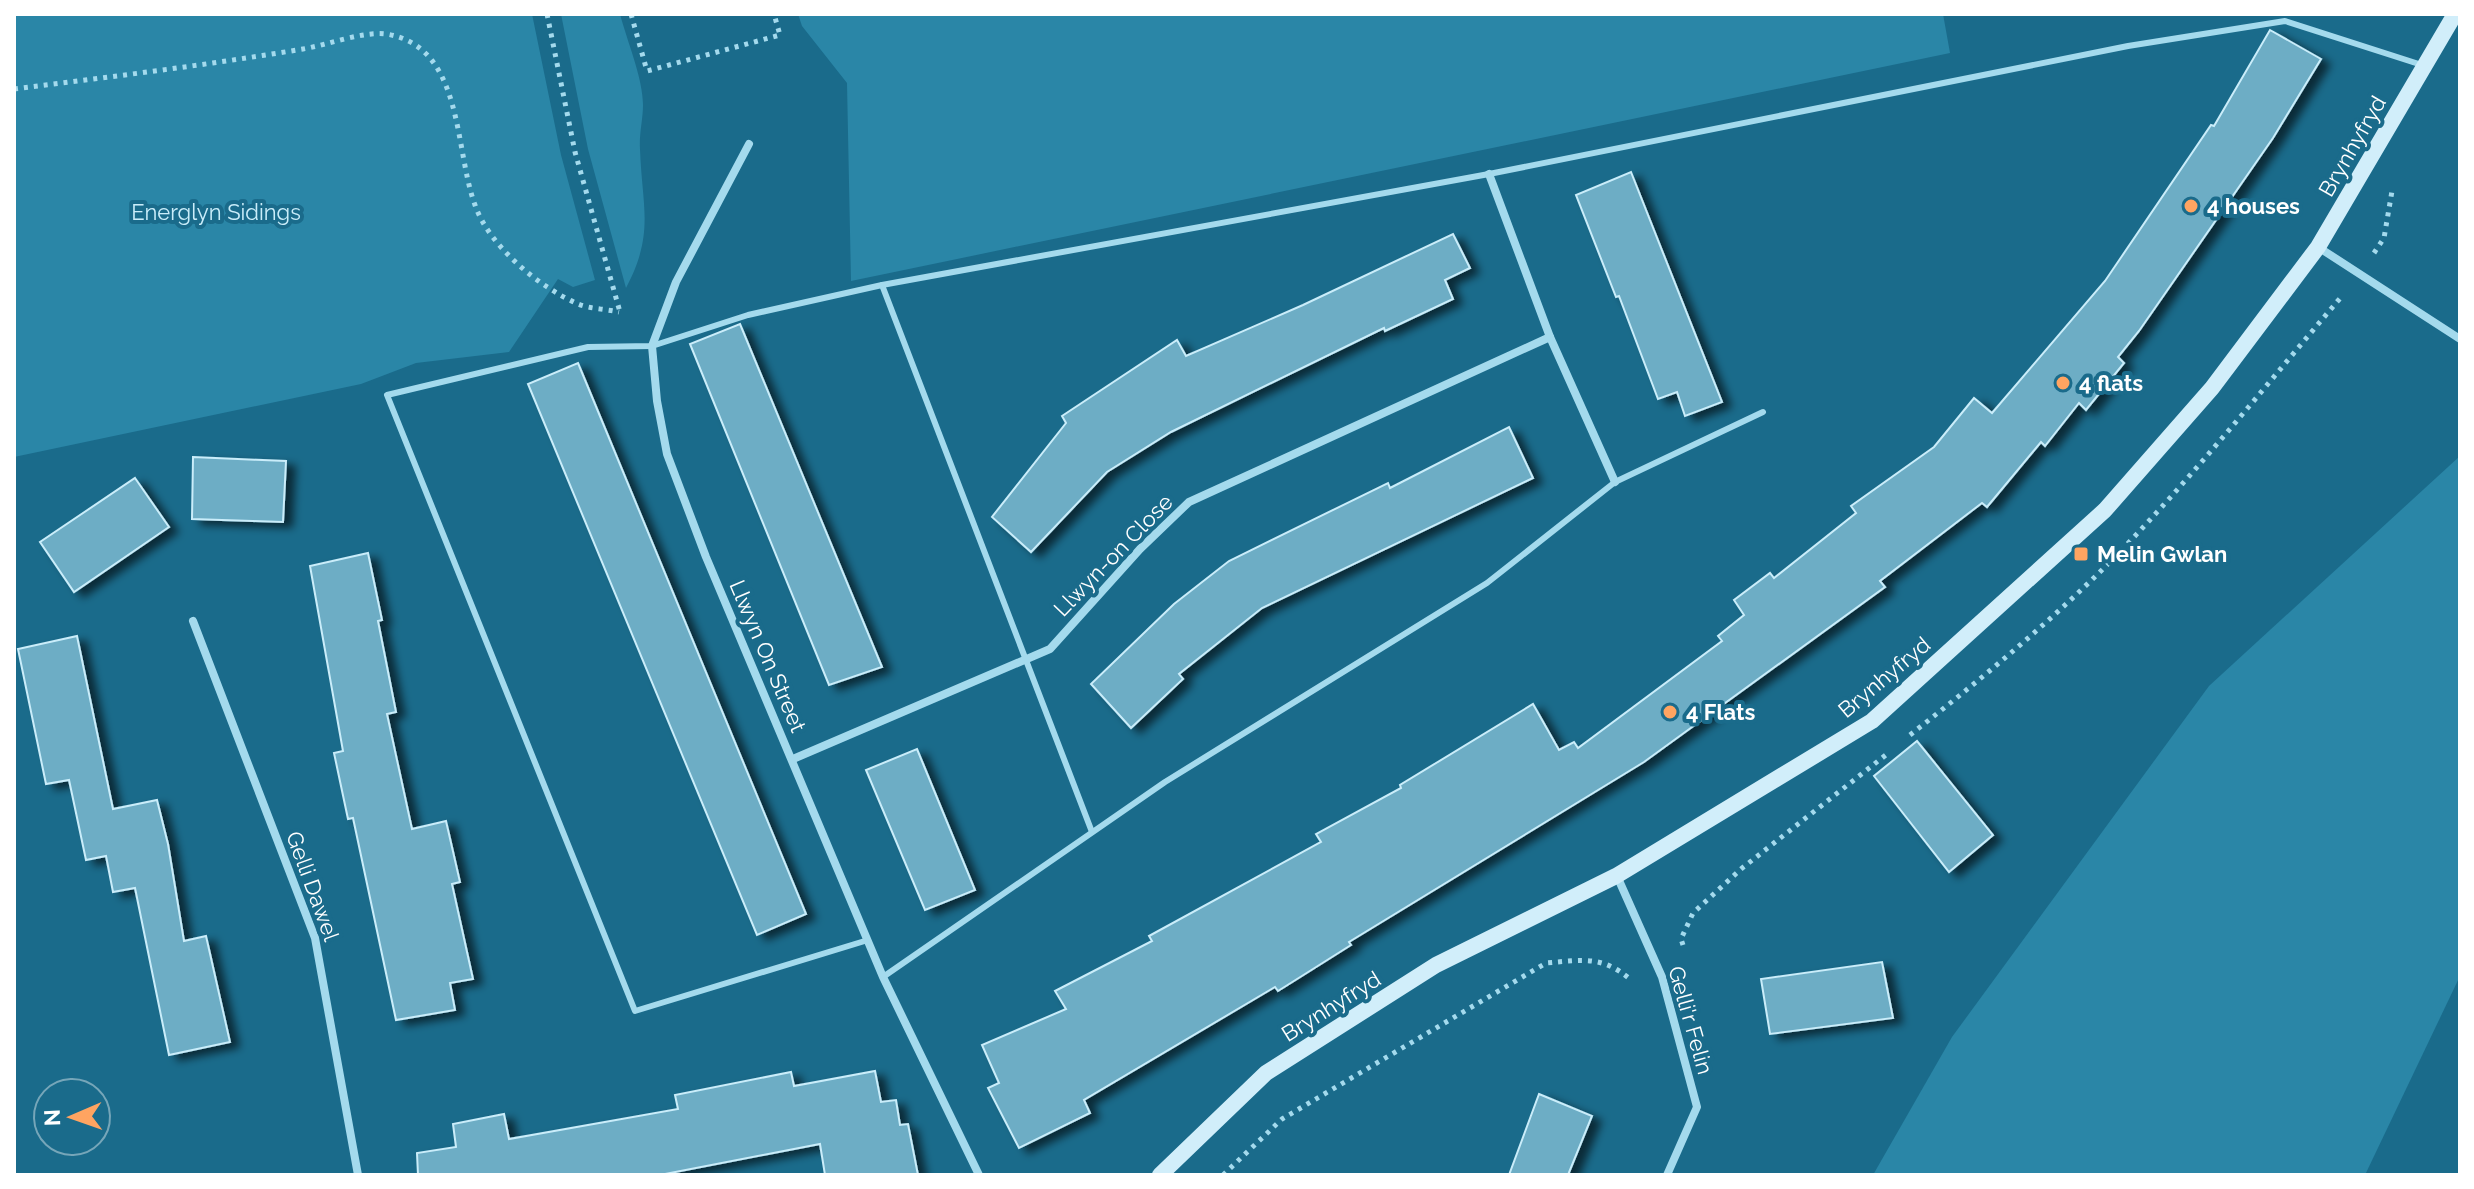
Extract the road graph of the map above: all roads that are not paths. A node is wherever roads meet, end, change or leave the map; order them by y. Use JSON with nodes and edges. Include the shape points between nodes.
{"nodes":[{"id":1,"x":2455,"y":14,"type":"edge"},
{"id":2,"x":2425,"y":66,"type":"junction"},
{"id":3,"x":749,"y":144,"type":"dead end"},
{"id":4,"x":1489,"y":174,"type":"junction"},
{"id":5,"x":2318,"y":247,"type":"junction"},
{"id":6,"x":882,"y":285,"type":"junction"},
{"id":7,"x":1550,"y":337,"type":"junction"},
{"id":8,"x":2460,"y":339,"type":"edge"},
{"id":9,"x":652,"y":346,"type":"junction"},
{"id":10,"x":1763,"y":412,"type":"dead end"},
{"id":11,"x":1615,"y":482,"type":"junction"},
{"id":12,"x":193,"y":621,"type":"dead end"},
{"id":13,"x":1025,"y":659,"type":"junction"},
{"id":14,"x":793,"y":759,"type":"junction"},
{"id":15,"x":1092,"y":832,"type":"junction"},
{"id":16,"x":1616,"y":876,"type":"junction"},
{"id":17,"x":868,"y":940,"type":"junction"},
{"id":18,"x":883,"y":977,"type":"junction"},
{"id":19,"x":358,"y":1175,"type":"edge"},
{"id":20,"x":979,"y":1175,"type":"edge"},
{"id":21,"x":1160,"y":1175,"type":"edge"},
{"id":22,"x":1667,"y":1175,"type":"edge"}],
"edges":[{"from":1,"to":2,"type":"main road","name":"Brynhyfryd"},
{"from":2,"to":4,"type":"lane","via":[[2285,21],[2128,46]]},
{"from":2,"to":5,"type":"main road","name":"Brynhyfryd"},
{"from":3,"to":9,"type":"street","name":"Llwyn On Street","via":[[676,282]]},
{"from":4,"to":6,"type":"lane"},
{"from":4,"to":7,"type":"street"},
{"from":5,"to":8,"type":"street"},
{"from":5,"to":16,"type":"main road","name":"Brynhyfryd","via":[[2212,388],[2105,510],[1872,721]]},
{"from":6,"to":9,"type":"lane","via":[[748,315]]},
{"from":6,"to":13,"type":"lane"},
{"from":7,"to":11,"type":"street"},
{"from":7,"to":13,"type":"street","name":"Llwyn-on Close","via":[[1189,502],[1050,649]]},
{"from":9,"to":14,"type":"street","name":"Llwyn On Street","via":[[667,454]]},
{"from":9,"to":17,"type":"lane","via":[[588,347],[387,395],[635,1011]]},
{"from":10,"to":11,"type":"lane"},
{"from":11,"to":15,"type":"lane","via":[[1487,583]]},
{"from":12,"to":19,"type":"street","name":"Gelli Dawel","via":[[315,938]]},
{"from":13,"to":14,"type":"street","name":"Llwyn-on Close"},
{"from":13,"to":15,"type":"lane"},
{"from":14,"to":17,"type":"street","name":"Llwyn On Street"},
{"from":15,"to":18,"type":"lane"},
{"from":16,"to":21,"type":"main road","name":"Brynhyfryd","via":[[1436,965],[1266,1073]]},
{"from":16,"to":22,"type":"street","name":"Gelli'r Felin","via":[[1662,977],[1697,1107]]},
{"from":17,"to":18,"type":"street","name":"Llwyn On Street"},
{"from":18,"to":20,"type":"street","name":"Llwyn On Street"}]}
